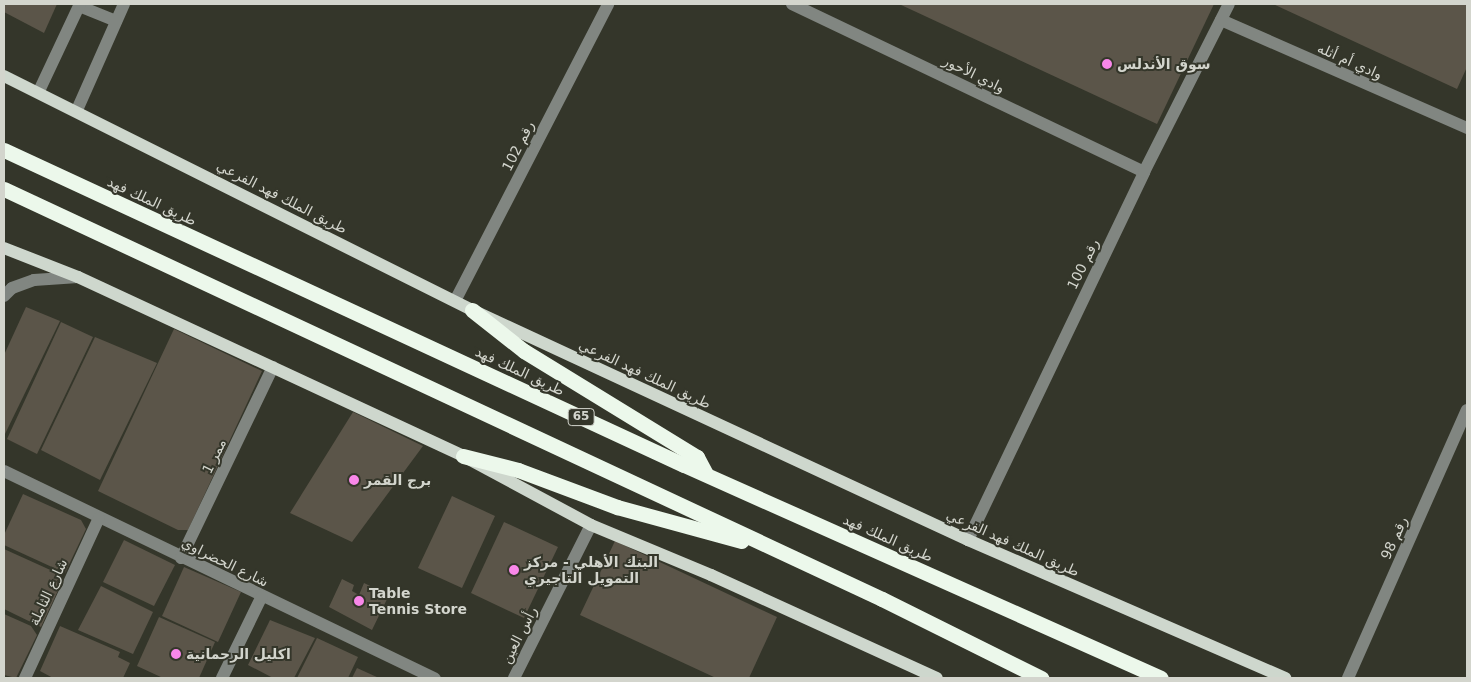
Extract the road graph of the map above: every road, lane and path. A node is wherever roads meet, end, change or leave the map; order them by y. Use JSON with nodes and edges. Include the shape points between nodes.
{"nodes":[{"id":1,"x":124,"y":4,"type":"edge"},
{"id":2,"x":608,"y":4,"type":"edge"},
{"id":3,"x":792,"y":4,"type":"edge"},
{"id":4,"x":1229,"y":4,"type":"edge"},
{"id":5,"x":80,"y":5,"type":"edge"},
{"id":6,"x":1221,"y":20,"type":"junction"},
{"id":7,"x":116,"y":21,"type":"junction"},
{"id":8,"x":4,"y":76,"type":"edge"},
{"id":9,"x":38,"y":91,"type":"junction"},
{"id":10,"x":76,"y":110,"type":"junction"},
{"id":11,"x":1467,"y":128,"type":"edge"},
{"id":12,"x":4,"y":150,"type":"edge"},
{"id":13,"x":1144,"y":172,"type":"junction"},
{"id":14,"x":4,"y":189,"type":"edge"},
{"id":15,"x":4,"y":248,"type":"edge"},
{"id":16,"x":78,"y":277,"type":"junction"},
{"id":17,"x":4,"y":296,"type":"edge"},
{"id":18,"x":455,"y":301,"type":"junction"},
{"id":19,"x":472,"y":310,"type":"junction"},
{"id":20,"x":274,"y":367,"type":"junction"},
{"id":21,"x":1467,"y":410,"type":"edge"},
{"id":22,"x":463,"y":456,"type":"junction"},
{"id":23,"x":4,"y":471,"type":"edge"},
{"id":24,"x":706,"y":474,"type":"junction"},
{"id":25,"x":99,"y":518,"type":"junction"},
{"id":26,"x":590,"y":525,"type":"junction"},
{"id":27,"x":968,"y":540,"type":"junction"},
{"id":28,"x":780,"y":551,"type":"junction"},
{"id":29,"x":181,"y":558,"type":"junction"},
{"id":30,"x":262,"y":596,"type":"junction"},
{"id":31,"x":416,"y":674,"type":"edge"},
{"id":32,"x":25,"y":678,"type":"edge"},
{"id":33,"x":222,"y":678,"type":"edge"},
{"id":34,"x":435,"y":678,"type":"edge"},
{"id":35,"x":514,"y":678,"type":"edge"},
{"id":36,"x":938,"y":678,"type":"edge"},
{"id":37,"x":1040,"y":678,"type":"edge"},
{"id":38,"x":1161,"y":678,"type":"edge"},
{"id":39,"x":1285,"y":678,"type":"edge"},
{"id":40,"x":1348,"y":678,"type":"edge"}],
"edges":[{"from":1,"to":7,"type":"street"},
{"from":2,"to":18,"type":"street","name":"رقم 102"},
{"from":3,"to":13,"type":"street","name":"وادي الأحور"},
{"from":4,"to":6,"type":"street","name":"رقم 100"},
{"from":5,"to":7,"type":"street"},
{"from":5,"to":9,"type":"street"},
{"from":6,"to":11,"type":"street","name":"وادي أم أثله"},
{"from":6,"to":13,"type":"street","name":"رقم 100"},
{"from":7,"to":10,"type":"street"},
{"from":8,"to":9,"type":"main road","name":"طريق الملك فهد الفرعي"},
{"from":9,"to":10,"type":"main road","name":"طريق الملك فهد الفرعي"},
{"from":10,"to":18,"type":"main road","name":"طريق الملك فهد الفرعي"},
{"from":12,"to":24,"type":"highway","name":"طريق الملك فهد","number":"65"},
{"from":13,"to":27,"type":"street","name":"رقم 100"},
{"from":14,"to":28,"type":"highway"},
{"from":15,"to":16,"type":"main road"},
{"from":16,"to":17,"type":"street","via":[[34,280],[12,288]]},
{"from":16,"to":20,"type":"main road"},
{"from":18,"to":19,"type":"main road","name":"طريق الملك فهد الفرعي"},
{"from":19,"to":24,"type":"highway","via":[[524,351],[697,457]]},
{"from":19,"to":27,"type":"main road","name":"طريق الملك فهد الفرعي"},
{"from":20,"to":22,"type":"main road"},
{"from":20,"to":29,"type":"street","name":"ممر 1"},
{"from":21,"to":40,"type":"street","name":"رقم 98"},
{"from":22,"to":26,"type":"main road"},
{"from":22,"to":28,"type":"highway","via":[[518,470],[642,514]]},
{"from":23,"to":25,"type":"street","name":"شارع الحضراوي"},
{"from":24,"to":38,"type":"highway","name":"طريق الملك فهد","number":"65"},
{"from":25,"to":29,"type":"street","name":"شارع الحضراوي"},
{"from":25,"to":32,"type":"street","name":"شارع الثاملة"},
{"from":26,"to":35,"type":"street","name":"رأس العين"},
{"from":26,"to":36,"type":"main road","via":[[694,567]]},
{"from":27,"to":39,"type":"main road","name":"طريق الملك فهد الفرعي"},
{"from":28,"to":37,"type":"highway"},
{"from":29,"to":30,"type":"street","name":"شارع الحضراوي"},
{"from":30,"to":31,"type":"street","name":"شارع الحضراوي"},
{"from":30,"to":33,"type":"street"},
{"from":31,"to":34,"type":"street","name":"شارع الحضراوي"}]}
